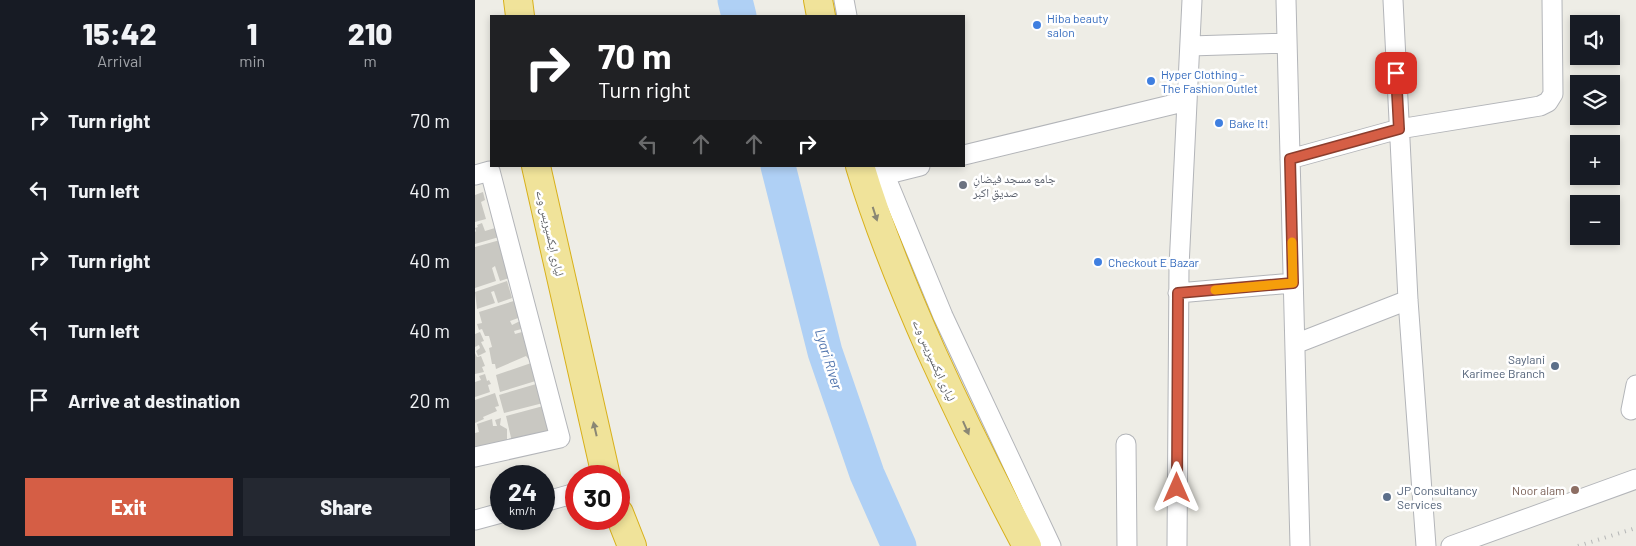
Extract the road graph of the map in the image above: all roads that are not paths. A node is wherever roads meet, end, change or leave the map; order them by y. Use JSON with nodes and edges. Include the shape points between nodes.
{"nodes":[{"id":1,"x":518,"y":0,"type":"edge"},
{"id":2,"x":818,"y":0,"type":"edge"},
{"id":3,"x":844,"y":0,"type":"edge"},
{"id":4,"x":1192,"y":0,"type":"edge"},
{"id":5,"x":1286,"y":0,"type":"edge"},
{"id":6,"x":1393,"y":0,"type":"edge"},
{"id":7,"x":1552,"y":0,"type":"edge"},
{"id":8,"x":520,"y":15,"type":"edge"},
{"id":9,"x":821,"y":15,"type":"edge"},
{"id":10,"x":847,"y":15,"type":"edge"},
{"id":11,"x":1287,"y":43,"type":"junction"},
{"id":12,"x":1190,"y":46,"type":"junction"},
{"id":13,"x":1187,"y":101,"type":"junction"},
{"id":14,"x":1399,"y":129,"type":"junction"},
{"id":15,"x":965,"y":156,"type":"edge"},
{"id":16,"x":1290,"y":159,"type":"junction"},
{"id":17,"x":536,"y":167,"type":"edge"},
{"id":18,"x":905,"y":167,"type":"edge"},
{"id":19,"x":875,"y":169,"type":"edge"},
{"id":20,"x":475,"y":175,"type":"edge"},
{"id":21,"x":1293,"y":283,"type":"junction"},
{"id":22,"x":1178,"y":293,"type":"junction"},
{"id":23,"x":1408,"y":300,"type":"junction"},
{"id":24,"x":1295,"y":344,"type":"junction"},
{"id":25,"x":1636,"y":385,"type":"edge"},
{"id":26,"x":1631,"y":410,"type":"dead end"},
{"id":27,"x":1126,"y":444,"type":"dead end"},
{"id":28,"x":475,"y":457,"type":"edge"},
{"id":29,"x":604,"y":465,"type":"edge"},
{"id":30,"x":1636,"y":479,"type":"edge"},
{"id":31,"x":490,"y":516,"type":"edge"},
{"id":32,"x":475,"y":520,"type":"edge"},
{"id":33,"x":626,"y":530,"type":"edge"},
{"id":34,"x":632,"y":546,"type":"edge"},
{"id":35,"x":1027,"y":546,"type":"edge"},
{"id":36,"x":1051,"y":546,"type":"edge"},
{"id":37,"x":1127,"y":546,"type":"edge"},
{"id":38,"x":1177,"y":546,"type":"edge"},
{"id":39,"x":1301,"y":546,"type":"edge"},
{"id":40,"x":1426,"y":546,"type":"edge"},
{"id":41,"x":1451,"y":546,"type":"edge"}],
"edges":[{"from":1,"to":8,"type":"highway"},
{"from":2,"to":9,"type":"highway"},
{"from":3,"to":10,"type":"street"},
{"from":4,"to":12,"type":"street"},
{"from":5,"to":11,"type":"street"},
{"from":6,"to":14,"type":"street"},
{"from":7,"to":14,"type":"street","via":[[1553,94],[1548,102],[1540,106]]},
{"from":11,"to":12,"type":"street"},
{"from":11,"to":16,"type":"street"},
{"from":12,"to":13,"type":"street"},
{"from":13,"to":15,"type":"street"},
{"from":13,"to":22,"type":"street"},
{"from":14,"to":16,"type":"street"},
{"from":14,"to":23,"type":"street"},
{"from":16,"to":21,"type":"street"},
{"from":29,"to":17,"type":"highway","name":"لیاری ایکسپریس وے","one_way":true},
{"from":18,"to":19,"type":"street"},
{"from":19,"to":35,"type":"highway","name":"لیاری ایکسپریس وے","one_way":true,"via":[[883,239],[972,440]]},
{"from":19,"to":36,"type":"street"},
{"from":20,"to":28,"type":"street","via":[[490,171],[560,438]]},
{"from":21,"to":22,"type":"street"},
{"from":21,"to":24,"type":"street"},
{"from":22,"to":38,"type":"street"},
{"from":23,"to":24,"type":"street"},
{"from":23,"to":40,"type":"street"},
{"from":24,"to":39,"type":"street"},
{"from":25,"to":26,"type":"street"},
{"from":27,"to":37,"type":"street"},
{"from":30,"to":41,"type":"street"},
{"from":31,"to":32,"type":"street"},
{"from":33,"to":34,"type":"highway"}]}
